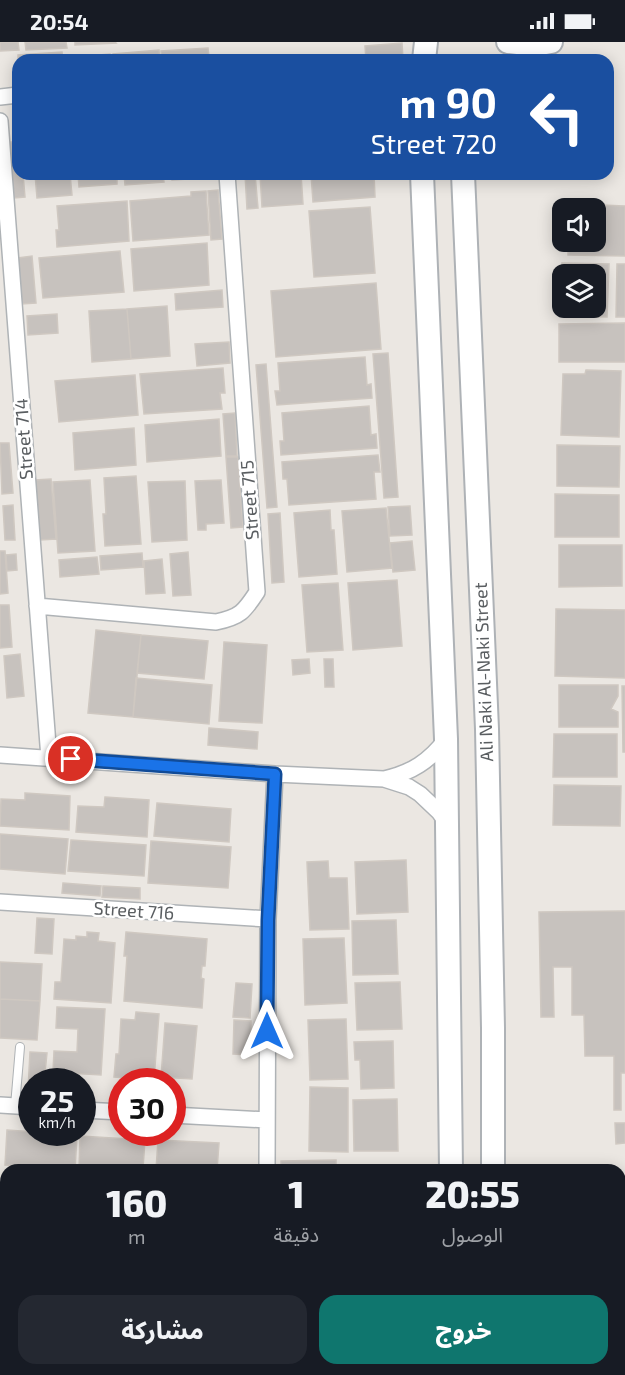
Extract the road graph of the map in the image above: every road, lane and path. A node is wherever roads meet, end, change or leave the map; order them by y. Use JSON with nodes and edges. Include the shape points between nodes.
{"nodes":[{"id":1,"x":508,"y":42,"type":"edge"},
{"id":2,"x":551,"y":42,"type":"edge"},
{"id":3,"x":559,"y":42,"type":"edge"},
{"id":4,"x":542,"y":54,"type":"edge"},
{"id":5,"x":0,"y":121,"type":"edge"},
{"id":6,"x":227,"y":180,"type":"edge"},
{"id":7,"x":422,"y":180,"type":"edge"},
{"id":8,"x":463,"y":180,"type":"edge"},
{"id":9,"x":37,"y":606,"type":"junction"},
{"id":10,"x":446,"y":739,"type":"junction"},
{"id":11,"x":0,"y":754,"type":"edge"},
{"id":12,"x":49,"y":758,"type":"junction"},
{"id":13,"x":275,"y":774,"type":"junction"},
{"id":14,"x":384,"y":779,"type":"junction"},
{"id":15,"x":447,"y":822,"type":"junction"},
{"id":16,"x":0,"y":902,"type":"edge"},
{"id":17,"x":268,"y":920,"type":"junction"},
{"id":18,"x":20,"y":1047,"type":"dead end"},
{"id":19,"x":7,"y":1105,"type":"edge"},
{"id":20,"x":186,"y":1116,"type":"edge"},
{"id":21,"x":267,"y":1120,"type":"junction"},
{"id":22,"x":267,"y":1164,"type":"edge"},
{"id":23,"x":451,"y":1164,"type":"edge"},
{"id":24,"x":493,"y":1164,"type":"edge"}],
"edges":[{"from":1,"to":2,"type":"street"},
{"from":3,"to":4,"type":"street"},
{"from":5,"to":9,"type":"street","name":"Street 714"},
{"from":6,"to":9,"type":"street","name":"Street 715","via":[[257,592],[244,612],[216,622]]},
{"from":7,"to":10,"type":"street"},
{"from":8,"to":24,"type":"street","name":"Ali Naki Al-Naki Street","via":[[488,729]]},
{"from":9,"to":12,"type":"street","name":"Street 714"},
{"from":10,"to":14,"type":"street","via":[[419,766]]},
{"from":10,"to":15,"type":"street"},
{"from":11,"to":12,"type":"street"},
{"from":12,"to":13,"type":"street"},
{"from":13,"to":14,"type":"street"},
{"from":13,"to":17,"type":"street"},
{"from":14,"to":15,"type":"street","via":[[420,794]]},
{"from":15,"to":23,"type":"street"},
{"from":16,"to":17,"type":"street","name":"Street 716"},
{"from":17,"to":21,"type":"street"},
{"from":18,"to":19,"type":"lane"},
{"from":20,"to":21,"type":"street"},
{"from":21,"to":22,"type":"street"}]}
